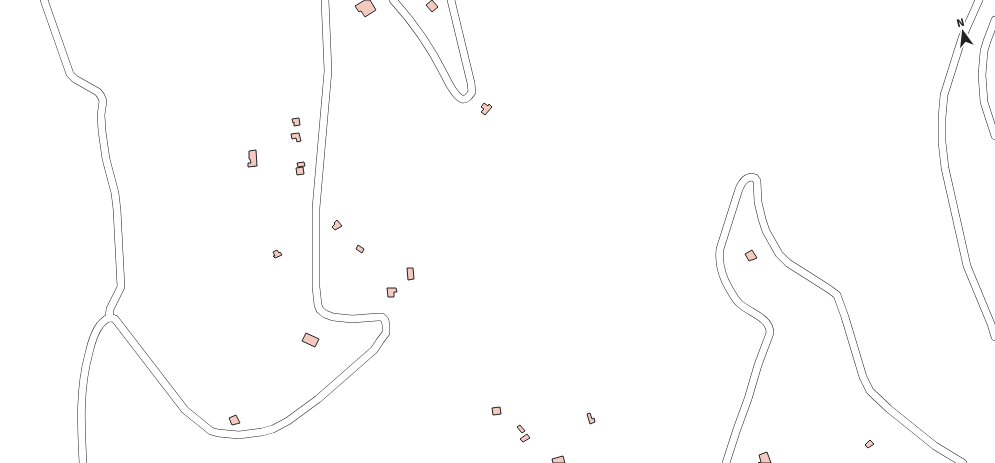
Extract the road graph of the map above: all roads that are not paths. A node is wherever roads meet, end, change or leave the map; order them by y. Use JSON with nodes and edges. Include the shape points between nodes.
{"nodes":[{"id":1,"x":44,"y":0,"type":"edge"},
{"id":2,"x":325,"y":0,"type":"edge"},
{"id":3,"x":393,"y":0,"type":"edge"},
{"id":4,"x":452,"y":0,"type":"edge"},
{"id":5,"x":979,"y":0,"type":"edge"},
{"id":6,"x":995,"y":20,"type":"edge"},
{"id":7,"x":995,"y":136,"type":"edge"},
{"id":8,"x":109,"y":318,"type":"junction"},
{"id":9,"x":995,"y":337,"type":"edge"},
{"id":10,"x":83,"y":463,"type":"edge"},
{"id":11,"x":726,"y":463,"type":"edge"},
{"id":12,"x":963,"y":463,"type":"edge"}],
"edges":[{"from":1,"to":8,"type":"street","via":[[70,74],[98,92],[103,101],[102,131],[118,218],[120,287],[110,309]]},
{"from":2,"to":8,"type":"street","via":[[328,72],[316,208],[318,305],[325,314],[333,317],[382,317],[386,325],[386,334],[374,350],[288,421],[262,432],[238,435],[211,431],[185,410],[115,320]]},
{"from":3,"to":4,"type":"street","via":[[429,48],[450,86],[464,99],[472,92],[471,83]]},
{"from":5,"to":9,"type":"street","via":[[962,38],[944,95],[942,142],[944,168],[967,266]]},
{"from":6,"to":7,"type":"street","via":[[984,51],[982,75],[984,102]]},
{"from":8,"to":10,"type":"street","via":[[96,332],[87,361],[81,404]]},
{"from":11,"to":12,"type":"street","via":[[770,333],[769,325],[763,318],[746,309],[734,298],[719,264],[720,249],[739,189],[742,181],[751,177],[757,181],[762,219],[778,254],[836,295],[862,377],[870,391],[889,410],[935,446]]}]}
